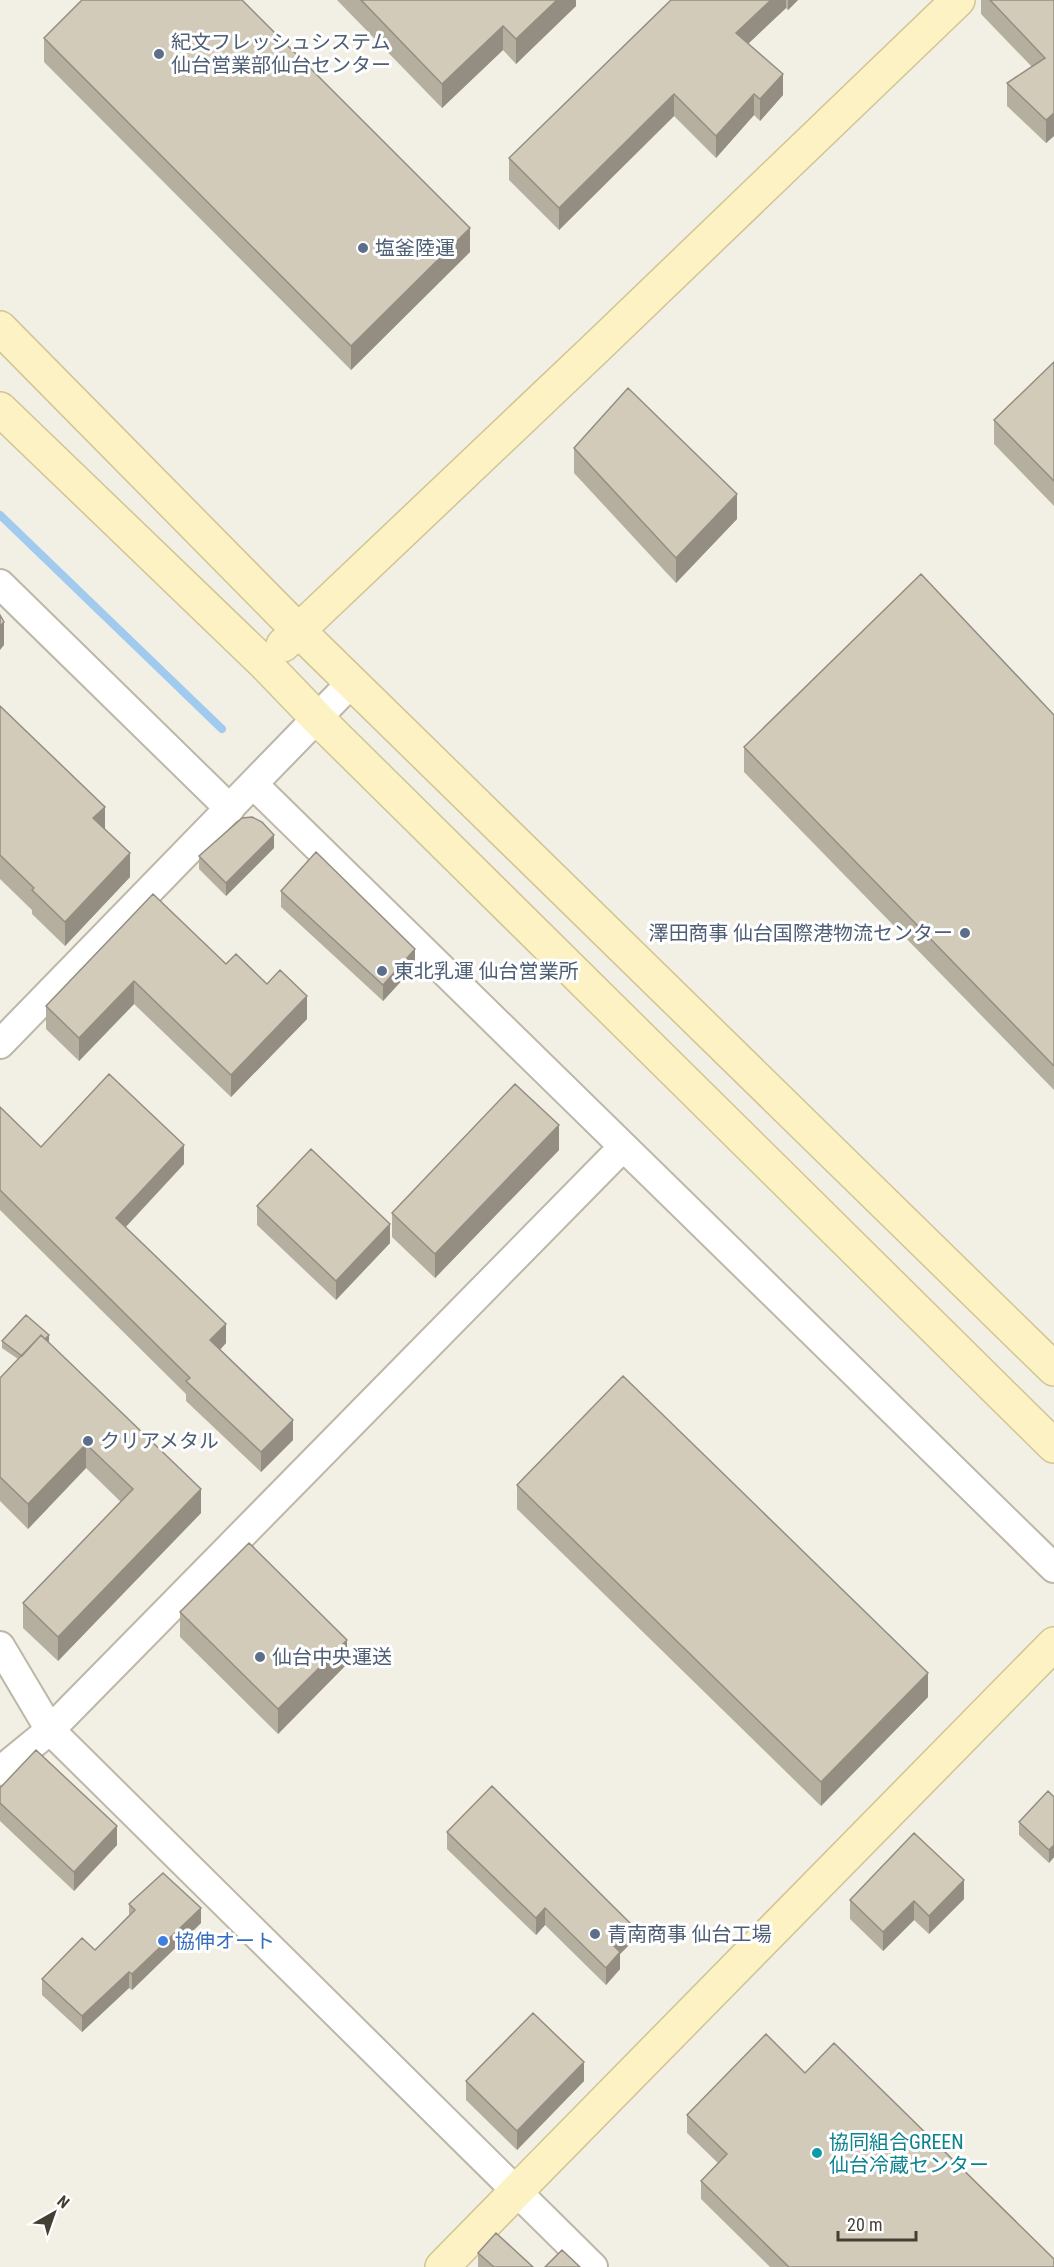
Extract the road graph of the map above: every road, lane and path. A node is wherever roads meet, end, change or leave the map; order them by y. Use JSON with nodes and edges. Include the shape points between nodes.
{"nodes":[{"id":1,"x":958,"y":0,"type":"edge"},
{"id":2,"x":0,"y":328,"type":"edge"},
{"id":3,"x":0,"y":409,"type":"edge"},
{"id":4,"x":0,"y":584,"type":"edge"},
{"id":5,"x":298,"y":630,"type":"junction"},
{"id":6,"x":264,"y":663,"type":"junction"},
{"id":7,"x":351,"y":682,"type":"junction"},
{"id":8,"x":317,"y":718,"type":"junction"},
{"id":9,"x":253,"y":784,"type":"junction"},
{"id":10,"x":230,"y":809,"type":"junction"},
{"id":11,"x":0,"y":1044,"type":"edge"},
{"id":12,"x":623,"y":1147,"type":"junction"},
{"id":13,"x":1054,"y":1369,"type":"edge"},
{"id":14,"x":1054,"y":1446,"type":"edge"},
{"id":15,"x":1054,"y":1568,"type":"edge"},
{"id":16,"x":1054,"y":1644,"type":"edge"},
{"id":17,"x":0,"y":1646,"type":"edge"},
{"id":18,"x":50,"y":1730,"type":"junction"},
{"id":19,"x":0,"y":1771,"type":"edge"},
{"id":20,"x":517,"y":2192,"type":"junction"},
{"id":21,"x":442,"y":2267,"type":"edge"},
{"id":22,"x":593,"y":2267,"type":"edge"}],
"edges":[{"from":1,"to":5,"type":"street"},
{"from":2,"to":5,"type":"street"},
{"from":3,"to":6,"type":"street"},
{"from":4,"to":10,"type":"street"},
{"from":5,"to":6,"type":"street"},
{"from":5,"to":7,"type":"street"},
{"from":6,"to":8,"type":"street"},
{"from":7,"to":8,"type":"street"},
{"from":7,"to":13,"type":"street"},
{"from":8,"to":9,"type":"street"},
{"from":8,"to":14,"type":"street"},
{"from":9,"to":10,"type":"street"},
{"from":9,"to":12,"type":"street"},
{"from":10,"to":11,"type":"street"},
{"from":12,"to":15,"type":"street"},
{"from":12,"to":18,"type":"street"},
{"from":16,"to":20,"type":"street"},
{"from":17,"to":18,"type":"street"},
{"from":18,"to":19,"type":"street"},
{"from":18,"to":20,"type":"street"},
{"from":20,"to":21,"type":"street"},
{"from":20,"to":22,"type":"street"}]}
